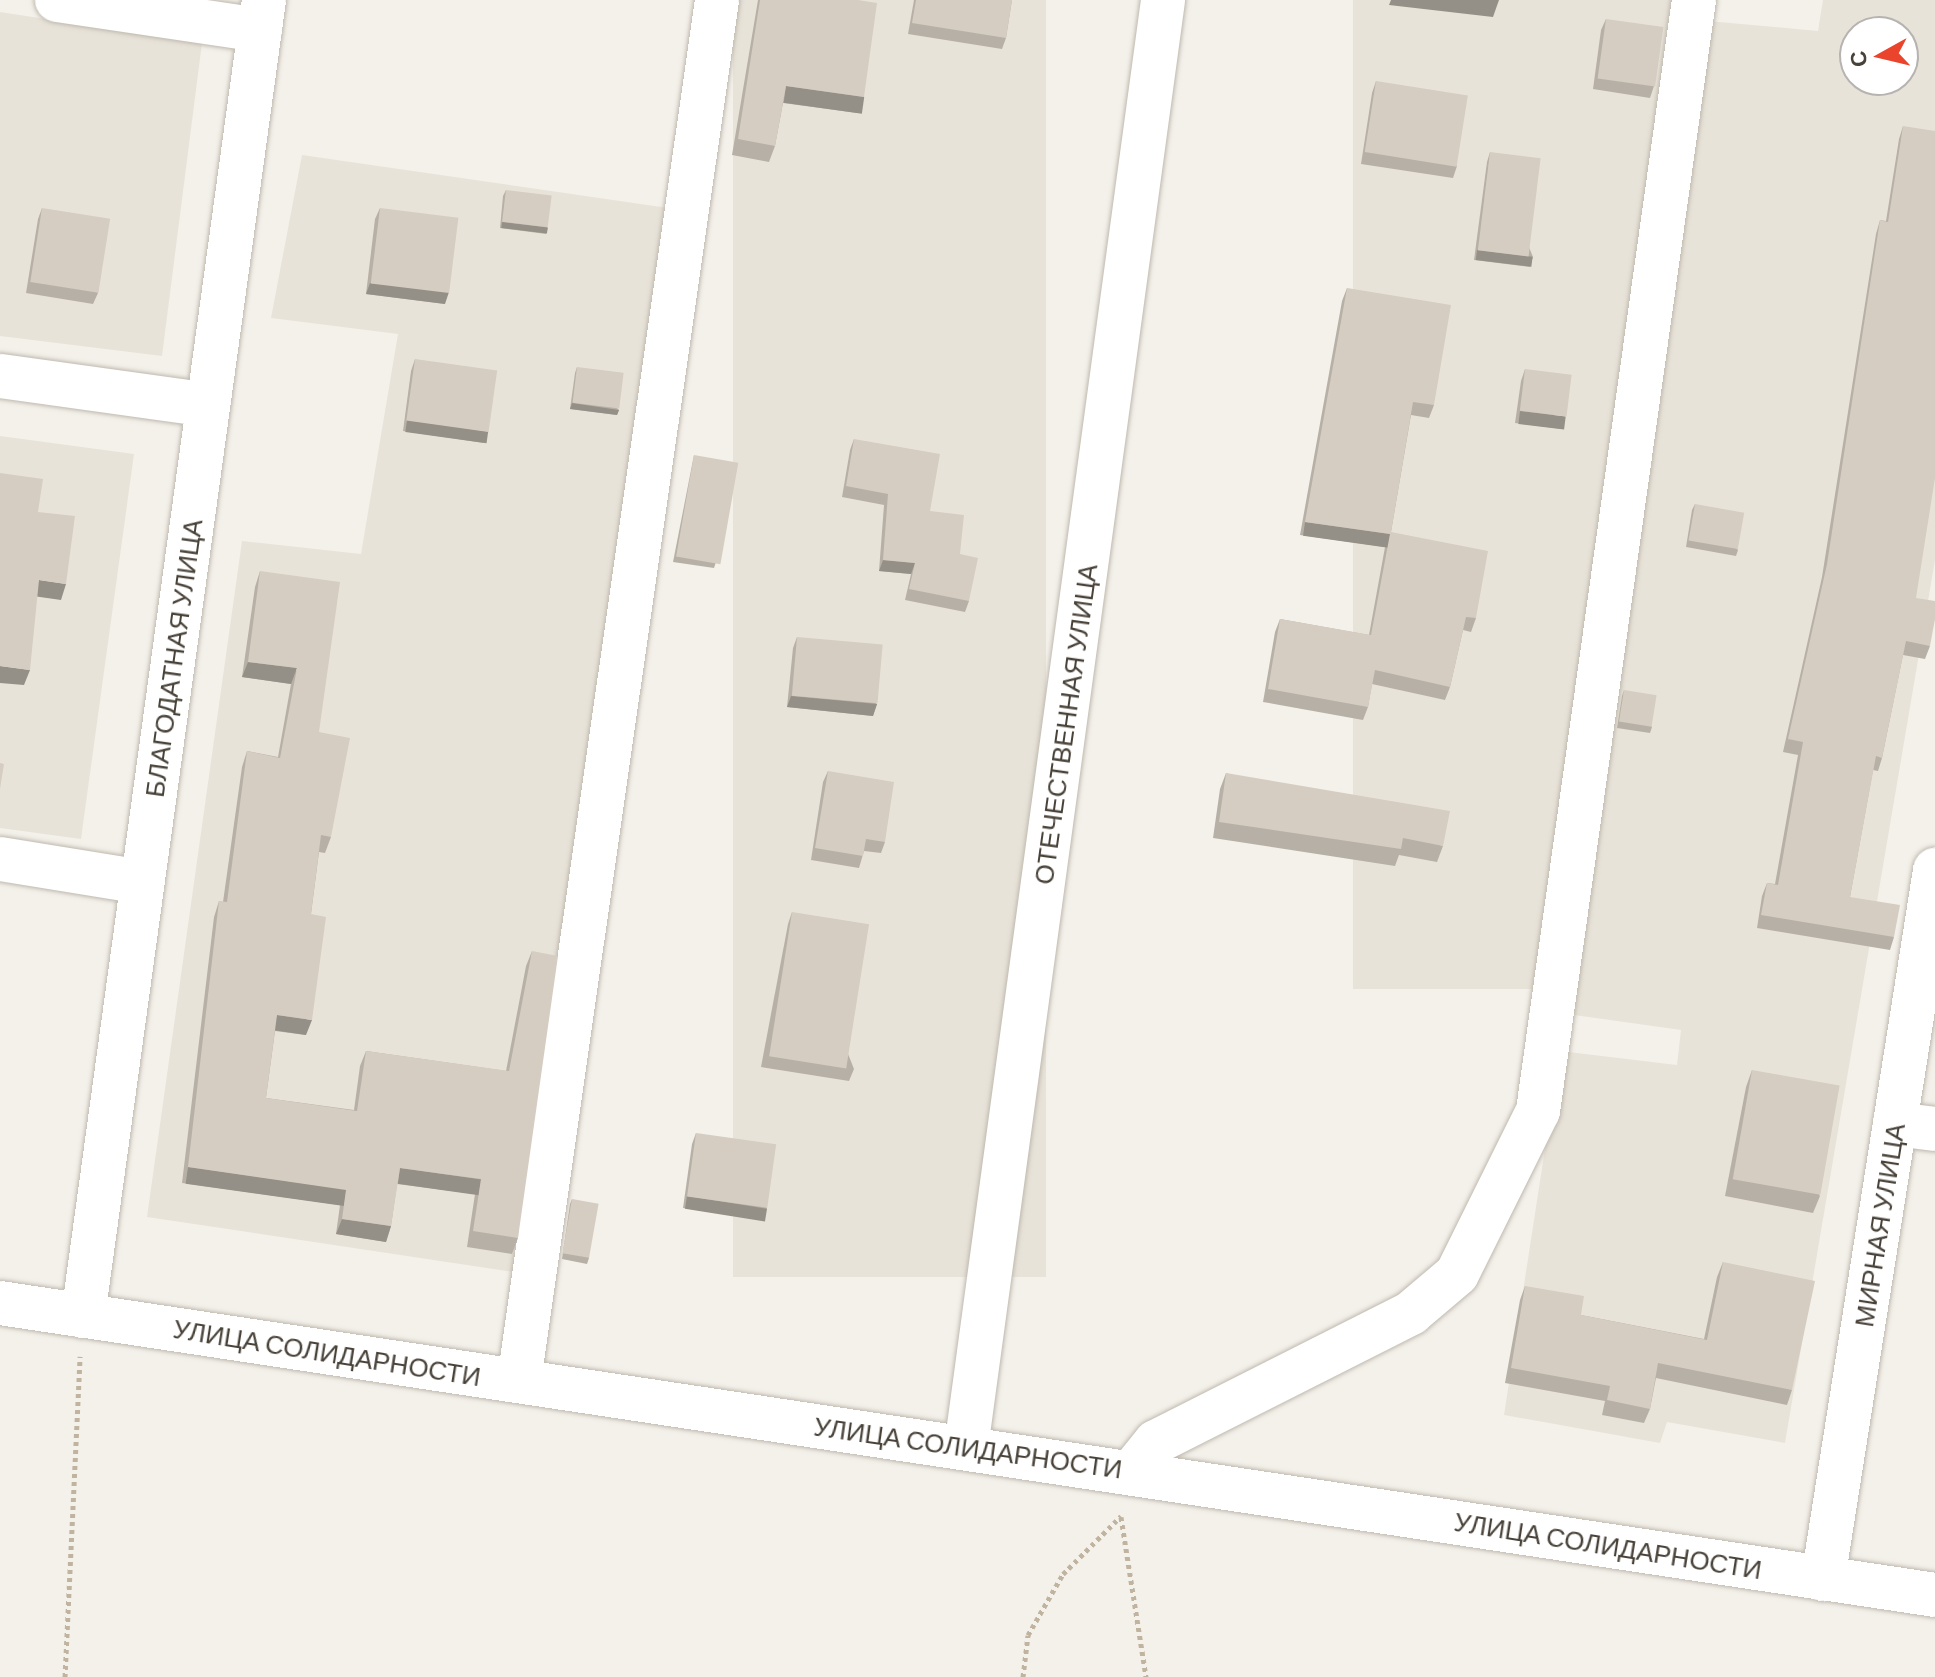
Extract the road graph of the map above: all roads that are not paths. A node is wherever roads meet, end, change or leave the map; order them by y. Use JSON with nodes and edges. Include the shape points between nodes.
{"nodes":[{"id":1,"x":57,"y":0,"type":"edge"},
{"id":2,"x":717,"y":0,"type":"edge"},
{"id":3,"x":1163,"y":0,"type":"edge"},
{"id":4,"x":1694,"y":0,"type":"edge"},
{"id":5,"x":262,"y":15,"type":"edge"},
{"id":6,"x":0,"y":376,"type":"edge"},
{"id":7,"x":208,"y":405,"type":"junction"},
{"id":8,"x":0,"y":859,"type":"edge"},
{"id":9,"x":1935,"y":870,"type":"edge"},
{"id":10,"x":142,"y":882,"type":"junction"},
{"id":11,"x":1915,"y":1126,"type":"edge"},
{"id":12,"x":0,"y":1303,"type":"edge"},
{"id":13,"x":83,"y":1316,"type":"junction"},
{"id":14,"x":519,"y":1381,"type":"junction"},
{"id":15,"x":966,"y":1448,"type":"junction"},
{"id":16,"x":1133,"y":1470,"type":"junction"},
{"id":17,"x":1823,"y":1579,"type":"junction"},
{"id":18,"x":1935,"y":1595,"type":"edge"}],
"edges":[{"from":1,"to":5,"type":"street"},
{"from":2,"to":14,"type":"street"},
{"from":3,"to":15,"type":"street","name":"ОТЕЧЕСТВЕННАЯ УЛИЦА"},
{"from":4,"to":16,"type":"street","via":[[1538,1111],[1457,1274],[1411,1313],[1156,1442]]},
{"from":5,"to":7,"type":"street","name":"БЛАГОДАТНАЯ УЛИЦА"},
{"from":6,"to":7,"type":"street"},
{"from":7,"to":10,"type":"street","name":"БЛАГОДАТНАЯ УЛИЦА"},
{"from":8,"to":10,"type":"street"},
{"from":9,"to":11,"type":"street","name":"МИРНАЯ УЛИЦА"},
{"from":10,"to":13,"type":"street","name":"БЛАГОДАТНАЯ УЛИЦА"},
{"from":11,"to":17,"type":"street","name":"МИРНАЯ УЛИЦА"},
{"from":12,"to":13,"type":"street","name":"УЛИЦА СОЛИДАРНОСТИ"},
{"from":13,"to":14,"type":"street","name":"УЛИЦА СОЛИДАРНОСТИ"},
{"from":14,"to":15,"type":"street","name":"УЛИЦА СОЛИДАРНОСТИ"},
{"from":15,"to":16,"type":"street","name":"УЛИЦА СОЛИДАРНОСТИ"},
{"from":16,"to":17,"type":"street","name":"УЛИЦА СОЛИДАРНОСТИ"},
{"from":17,"to":18,"type":"street","name":"УЛИЦА СОЛИДАРНОСТИ"}]}
